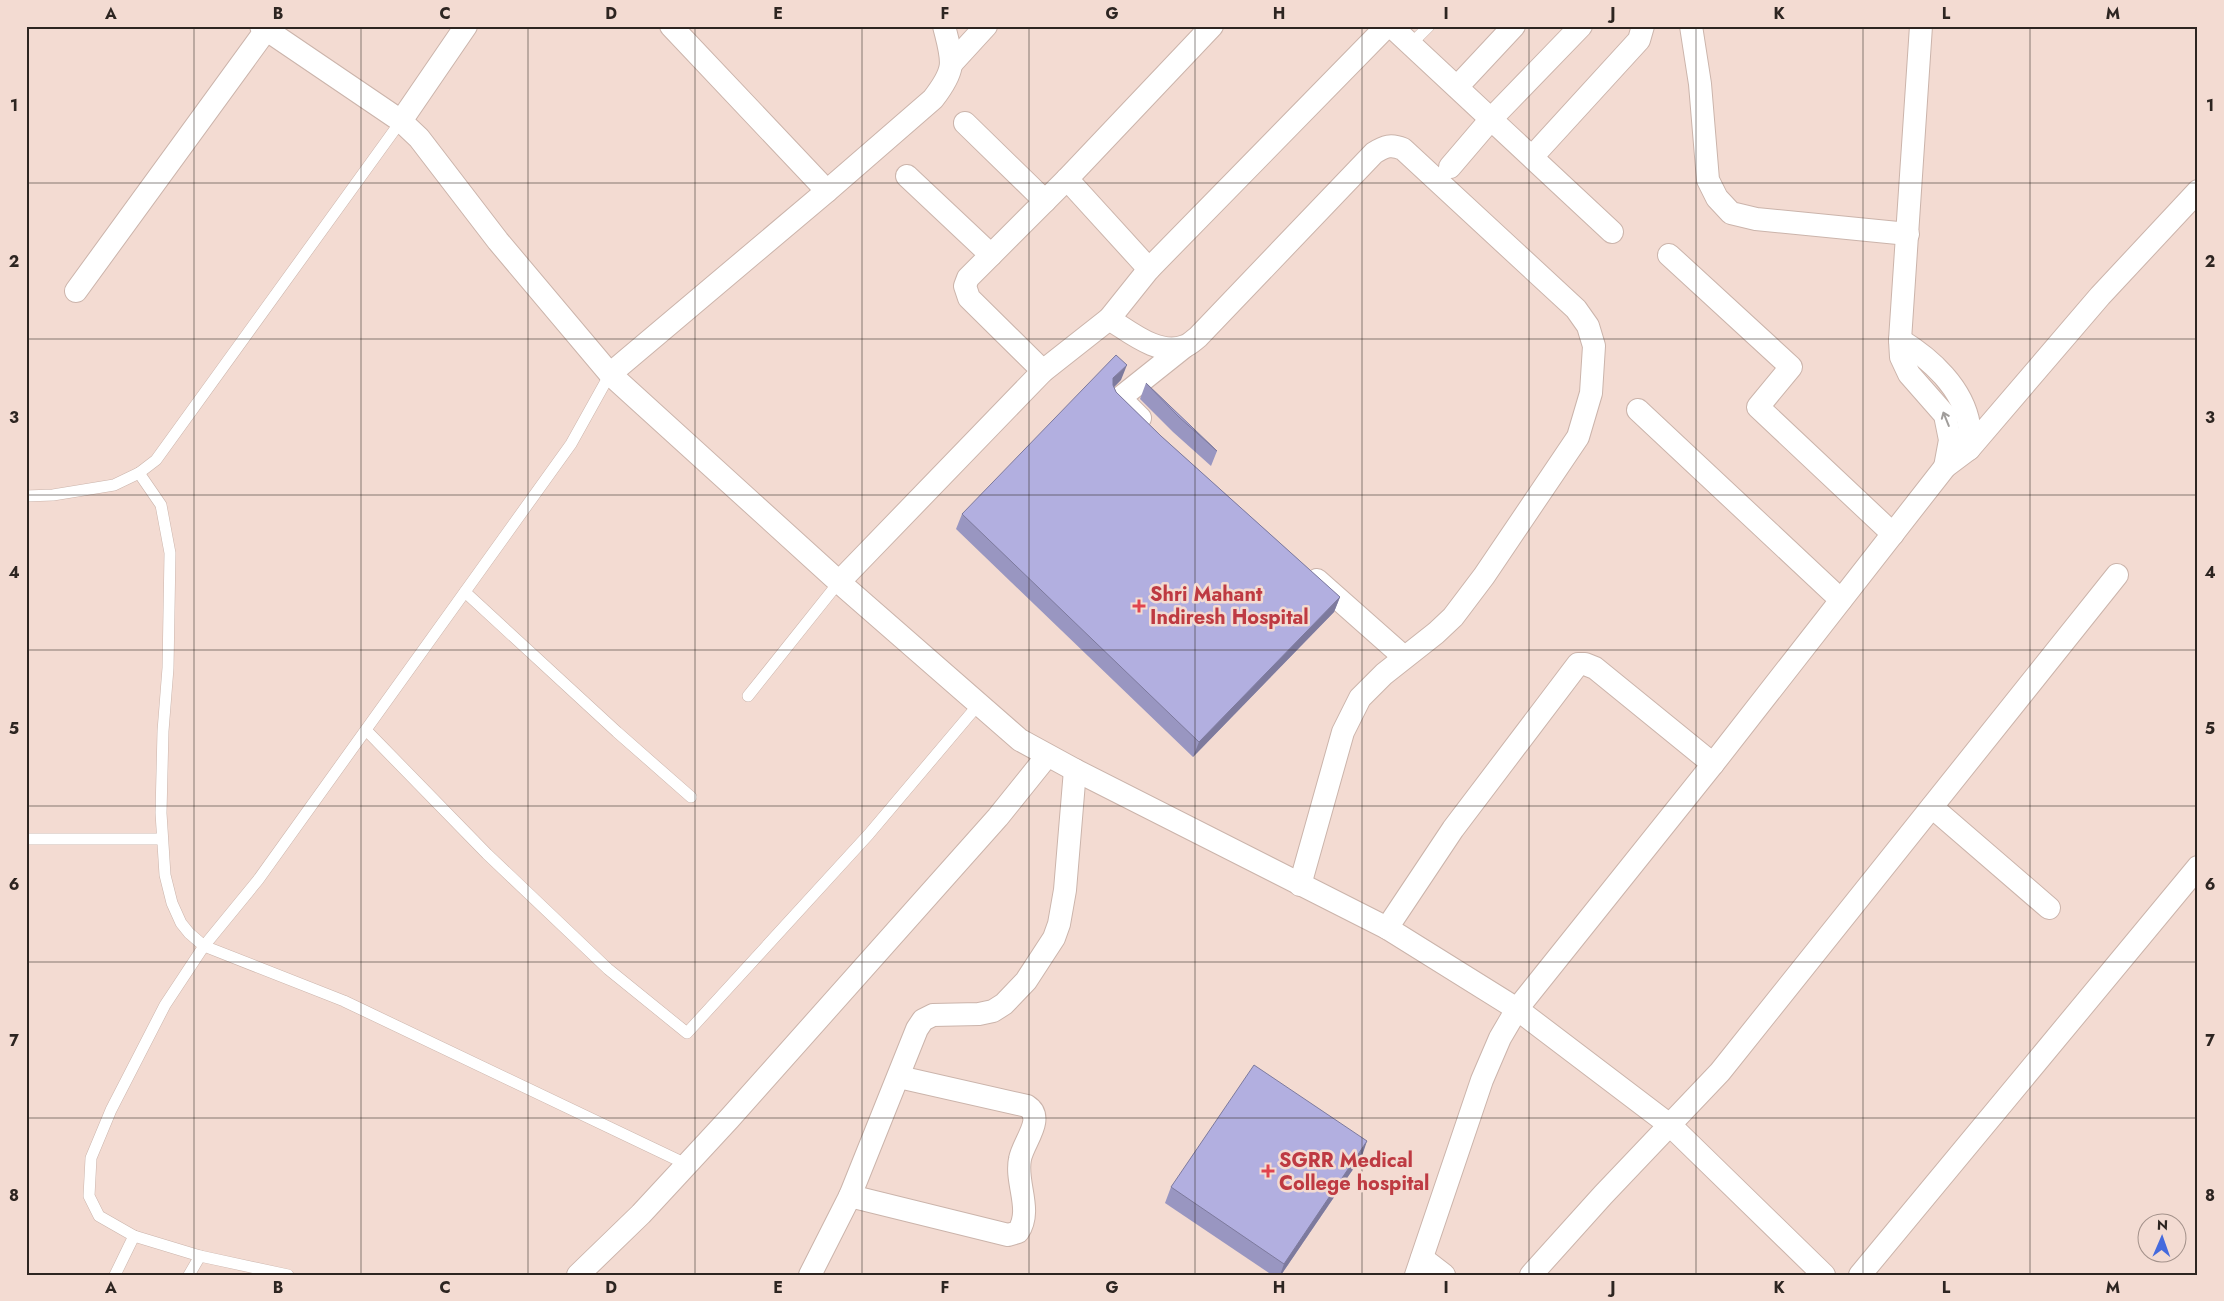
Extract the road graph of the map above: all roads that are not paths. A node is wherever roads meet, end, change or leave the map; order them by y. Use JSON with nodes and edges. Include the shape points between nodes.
{"nodes":[{"id":1,"x":466,"y":26,"type":"edge"},
{"id":2,"x":671,"y":26,"type":"edge"},
{"id":3,"x":944,"y":26,"type":"edge"},
{"id":4,"x":986,"y":26,"type":"edge"},
{"id":5,"x":1212,"y":26,"type":"edge"},
{"id":6,"x":1387,"y":26,"type":"edge"},
{"id":7,"x":1391,"y":26,"type":"edge"},
{"id":8,"x":1429,"y":26,"type":"edge"},
{"id":9,"x":1514,"y":26,"type":"edge"},
{"id":10,"x":1581,"y":26,"type":"edge"},
{"id":11,"x":1643,"y":26,"type":"edge"},
{"id":12,"x":1692,"y":26,"type":"edge"},
{"id":13,"x":1921,"y":26,"type":"edge"},
{"id":14,"x":263,"y":28,"type":"edge"},
{"id":15,"x":1411,"y":44,"type":"junction"},
{"id":16,"x":953,"y":62,"type":"junction"},
{"id":17,"x":1457,"y":87,"type":"junction"},
{"id":18,"x":1491,"y":119,"type":"junction"},
{"id":19,"x":401,"y":121,"type":"junction"},
{"id":20,"x":965,"y":124,"type":"dead end"},
{"id":21,"x":1532,"y":157,"type":"junction"},
{"id":22,"x":1450,"y":167,"type":"dead end"},
{"id":23,"x":907,"y":176,"type":"dead end"},
{"id":24,"x":1067,"y":179,"type":"junction"},
{"id":25,"x":827,"y":191,"type":"junction"},
{"id":26,"x":2198,"y":191,"type":"edge"},
{"id":27,"x":1045,"y":201,"type":"junction"},
{"id":28,"x":1612,"y":232,"type":"dead end"},
{"id":29,"x":1908,"y":234,"type":"junction"},
{"id":30,"x":991,"y":255,"type":"junction"},
{"id":31,"x":1668,"y":255,"type":"dead end"},
{"id":32,"x":1149,"y":270,"type":"junction"},
{"id":33,"x":76,"y":291,"type":"dead end"},
{"id":34,"x":1109,"y":319,"type":"junction"},
{"id":35,"x":1900,"y":340,"type":"junction"},
{"id":36,"x":1184,"y":347,"type":"junction"},
{"id":37,"x":1043,"y":371,"type":"junction"},
{"id":38,"x":610,"y":374,"type":"junction"},
{"id":39,"x":1638,"y":410,"type":"dead end"},
{"id":40,"x":1152,"y":430,"type":"edge"},
{"id":41,"x":1969,"y":449,"type":"junction"},
{"id":42,"x":1945,"y":467,"type":"junction"},
{"id":43,"x":139,"y":473,"type":"junction"},
{"id":44,"x":26,"y":496,"type":"edge"},
{"id":45,"x":1893,"y":534,"type":"junction"},
{"id":46,"x":1302,"y":566,"type":"edge"},
{"id":47,"x":2117,"y":575,"type":"dead end"},
{"id":48,"x":839,"y":582,"type":"junction"},
{"id":49,"x":465,"y":592,"type":"junction"},
{"id":50,"x":1841,"y":600,"type":"junction"},
{"id":51,"x":1404,"y":657,"type":"junction"},
{"id":52,"x":748,"y":696,"type":"dead end"},
{"id":53,"x":978,"y":705,"type":"junction"},
{"id":54,"x":366,"y":730,"type":"junction"},
{"id":55,"x":1047,"y":756,"type":"junction"},
{"id":56,"x":1713,"y":764,"type":"junction"},
{"id":57,"x":1075,"y":770,"type":"junction"},
{"id":58,"x":691,"y":797,"type":"dead end"},
{"id":59,"x":1932,"y":807,"type":"junction"},
{"id":60,"x":162,"y":838,"type":"junction"},
{"id":61,"x":26,"y":839,"type":"edge"},
{"id":62,"x":2198,"y":867,"type":"edge"},
{"id":63,"x":1300,"y":885,"type":"junction"},
{"id":64,"x":2049,"y":908,"type":"dead end"},
{"id":65,"x":1382,"y":926,"type":"junction"},
{"id":66,"x":204,"y":946,"type":"junction"},
{"id":67,"x":1517,"y":1009,"type":"junction"},
{"id":68,"x":899,"y":1077,"type":"junction"},
{"id":69,"x":1671,"y":1126,"type":"junction"},
{"id":70,"x":686,"y":1164,"type":"junction"},
{"id":71,"x":850,"y":1196,"type":"junction"},
{"id":72,"x":134,"y":1236,"type":"junction"},
{"id":73,"x":200,"y":1256,"type":"junction"},
{"id":74,"x":1419,"y":1266,"type":"edge"},
{"id":75,"x":115,"y":1275,"type":"edge"},
{"id":76,"x":189,"y":1275,"type":"edge"},
{"id":77,"x":288,"y":1275,"type":"edge"},
{"id":78,"x":578,"y":1275,"type":"edge"},
{"id":79,"x":810,"y":1275,"type":"edge"},
{"id":80,"x":1444,"y":1275,"type":"edge"},
{"id":81,"x":1532,"y":1275,"type":"edge"},
{"id":82,"x":1824,"y":1275,"type":"edge"},
{"id":83,"x":1860,"y":1275,"type":"edge"}],
"edges":[{"from":1,"to":19,"type":"street"},
{"from":2,"to":25,"type":"street"},
{"from":3,"to":16,"type":"street"},
{"from":4,"to":16,"type":"street"},
{"from":5,"to":24,"type":"street"},
{"from":6,"to":32,"type":"street"},
{"from":7,"to":15,"type":"street"},
{"from":8,"to":15,"type":"lane"},
{"from":9,"to":17,"type":"street"},
{"from":10,"to":18,"type":"street"},
{"from":11,"to":21,"type":"street","via":[[1638,40]]},
{"from":12,"to":29,"type":"street","via":[[1708,180],[1717,198],[1731,213],[1756,219]]},
{"from":13,"to":29,"type":"street"},
{"from":14,"to":19,"type":"street"},
{"from":14,"to":33,"type":"street"},
{"from":15,"to":17,"type":"street"},
{"from":16,"to":25,"type":"street","via":[[946,82],[933,99]]},
{"from":17,"to":18,"type":"street"},
{"from":18,"to":21,"type":"street"},
{"from":18,"to":22,"type":"street"},
{"from":19,"to":38,"type":"street","via":[[419,138],[498,241]]},
{"from":19,"to":43,"type":"lane","via":[[156,460]]},
{"from":20,"to":27,"type":"street"},
{"from":21,"to":28,"type":"street"},
{"from":23,"to":30,"type":"street"},
{"from":24,"to":27,"type":"street"},
{"from":24,"to":32,"type":"street"},
{"from":25,"to":38,"type":"street"},
{"from":26,"to":41,"type":"street","via":[[2100,296]]},
{"from":27,"to":30,"type":"street"},
{"from":29,"to":35,"type":"street"},
{"from":30,"to":37,"type":"street","via":[[968,278],[965,286],[969,298]]},
{"from":31,"to":45,"type":"street","via":[[1791,367],[1758,407]]},
{"from":32,"to":34,"type":"street"},
{"from":34,"to":36,"type":"street","via":[[1154,345]]},
{"from":34,"to":37,"type":"street"},
{"from":35,"to":41,"type":"street","via":[[1938,368],[1953,389],[1967,413]]},
{"from":42,"to":35,"type":"street","one_way":true,"via":[[1950,440],[1945,415],[1908,374],[1901,357]]},
{"from":36,"to":40,"type":"street","via":[[1120,398]]},
{"from":36,"to":51,"type":"street","via":[[1198,337],[1374,153],[1394,145],[1403,149],[1576,309],[1588,326],[1594,346],[1591,393],[1578,437],[1467,599],[1436,634]]},
{"from":37,"to":48,"type":"street"},
{"from":38,"to":48,"type":"street"},
{"from":38,"to":49,"type":"lane","via":[[571,444]]},
{"from":39,"to":50,"type":"street"},
{"from":41,"to":42,"type":"street"},
{"from":42,"to":45,"type":"street"},
{"from":43,"to":44,"type":"lane","via":[[114,485]]},
{"from":43,"to":60,"type":"lane","via":[[161,505],[170,553]]},
{"from":45,"to":50,"type":"street"},
{"from":46,"to":51,"type":"street"},
{"from":47,"to":59,"type":"street"},
{"from":48,"to":52,"type":"lane"},
{"from":48,"to":53,"type":"street"},
{"from":49,"to":54,"type":"lane"},
{"from":49,"to":58,"type":"lane"},
{"from":50,"to":56,"type":"street"},
{"from":51,"to":63,"type":"street","via":[[1360,698],[1350,715]]},
{"from":53,"to":54,"type":"lane","via":[[869,834],[687,1033],[608,969],[487,854]]},
{"from":53,"to":55,"type":"street","via":[[1020,740]]},
{"from":54,"to":66,"type":"lane","via":[[258,880]]},
{"from":55,"to":57,"type":"street"},
{"from":55,"to":70,"type":"street","via":[[998,817]]},
{"from":56,"to":65,"type":"street","via":[[1595,668],[1578,664]]},
{"from":56,"to":67,"type":"street"},
{"from":57,"to":63,"type":"street"},
{"from":57,"to":68,"type":"street","via":[[1065,890],[1054,938],[1026,982],[993,1011],[933,1015],[923,1020]]},
{"from":59,"to":64,"type":"street"},
{"from":59,"to":69,"type":"street","via":[[1720,1072]]},
{"from":60,"to":61,"type":"lane"},
{"from":60,"to":66,"type":"lane","via":[[165,875],[172,903],[181,923]]},
{"from":62,"to":83,"type":"street"},
{"from":63,"to":65,"type":"street"},
{"from":65,"to":67,"type":"street"},
{"from":66,"to":70,"type":"lane","via":[[344,1001]]},
{"from":66,"to":72,"type":"lane","via":[[165,1005],[111,1110],[91,1158],[89,1196],[99,1216]]},
{"from":67,"to":69,"type":"street"},
{"from":67,"to":74,"type":"street","via":[[1482,1080]]},
{"from":68,"to":71,"type":"street"},
{"from":68,"to":71,"type":"street","via":[[1032,1109],[1036,1116],[1018,1166],[1024,1224],[1018,1232],[1008,1235]]},
{"from":69,"to":81,"type":"street","via":[[1603,1195]]},
{"from":69,"to":82,"type":"street"},
{"from":70,"to":78,"type":"street"},
{"from":71,"to":79,"type":"street"},
{"from":72,"to":73,"type":"lane"},
{"from":72,"to":75,"type":"lane"},
{"from":73,"to":76,"type":"lane"},
{"from":73,"to":77,"type":"lane"},
{"from":74,"to":80,"type":"street"}]}
